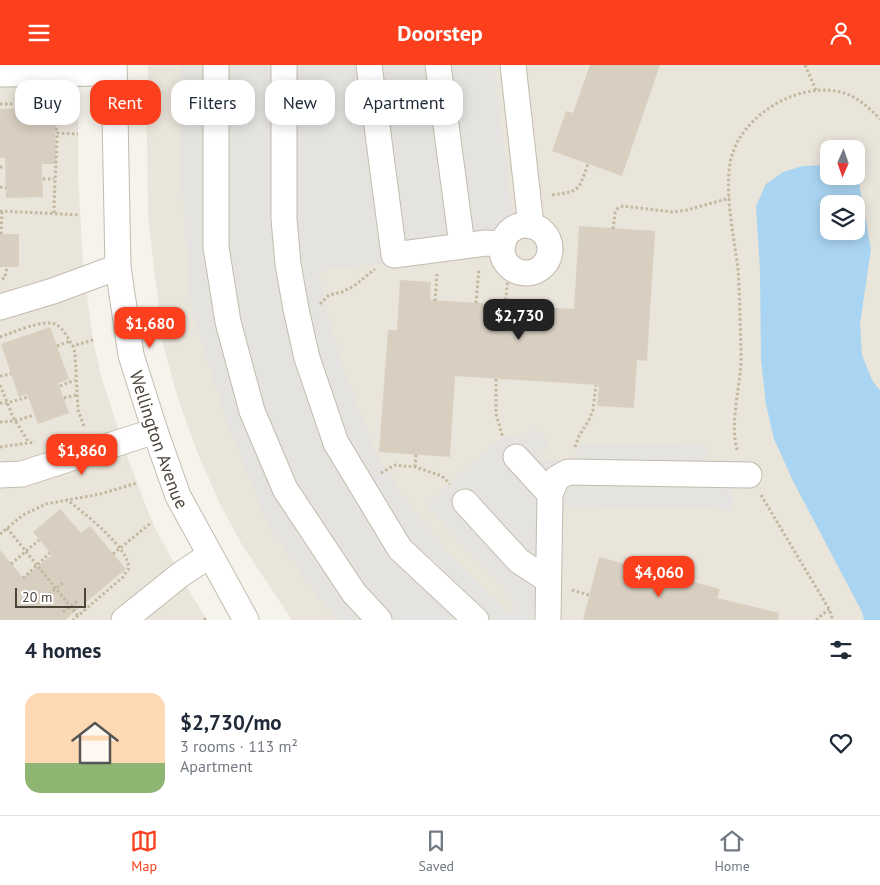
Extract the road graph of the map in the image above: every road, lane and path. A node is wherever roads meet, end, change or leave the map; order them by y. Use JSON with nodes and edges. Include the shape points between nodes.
{"nodes":[{"id":1,"x":216,"y":65,"type":"edge"},
{"id":2,"x":284,"y":65,"type":"edge"},
{"id":3,"x":369,"y":65,"type":"edge"},
{"id":4,"x":438,"y":65,"type":"edge"},
{"id":5,"x":513,"y":65,"type":"edge"},
{"id":6,"x":805,"y":65,"type":"edge"},
{"id":7,"x":114,"y":69,"type":"edge"},
{"id":8,"x":0,"y":74,"type":"edge"},
{"id":9,"x":816,"y":90,"type":"junction"},
{"id":10,"x":0,"y":104,"type":"edge"},
{"id":11,"x":880,"y":119,"type":"edge"},
{"id":12,"x":57,"y":133,"type":"junction"},
{"id":13,"x":78,"y":133,"type":"dead end"},
{"id":14,"x":588,"y":164,"type":"dead end"},
{"id":15,"x":0,"y":167,"type":"edge"},
{"id":16,"x":5,"y":167,"type":"dead end"},
{"id":17,"x":42,"y":179,"type":"dead end"},
{"id":18,"x":54,"y":179,"type":"junction"},
{"id":19,"x":0,"y":187,"type":"edge"},
{"id":20,"x":6,"y":188,"type":"dead end"},
{"id":21,"x":544,"y":196,"type":"dead end"},
{"id":22,"x":730,"y":198,"type":"junction"},
{"id":23,"x":1,"y":211,"type":"edge"},
{"id":24,"x":54,"y":213,"type":"junction"},
{"id":25,"x":80,"y":215,"type":"dead end"},
{"id":26,"x":531,"y":226,"type":"junction"},
{"id":27,"x":614,"y":229,"type":"dead end"},
{"id":28,"x":1,"y":234,"type":"edge"},
{"id":29,"x":503,"y":244,"type":"junction"},
{"id":30,"x":462,"y":245,"type":"junction"},
{"id":31,"x":479,"y":265,"type":"dead end"},
{"id":32,"x":7,"y":267,"type":"dead end"},
{"id":33,"x":118,"y":267,"type":"junction"},
{"id":34,"x":438,"y":272,"type":"dead end"},
{"id":35,"x":508,"y":278,"type":"dead end"},
{"id":36,"x":0,"y":280,"type":"edge"},
{"id":37,"x":435,"y":301,"type":"dead end"},
{"id":38,"x":476,"y":303,"type":"dead end"},
{"id":39,"x":505,"y":305,"type":"dead end"},
{"id":40,"x":0,"y":307,"type":"edge"},
{"id":41,"x":0,"y":337,"type":"edge"},
{"id":42,"x":93,"y":340,"type":"dead end"},
{"id":43,"x":70,"y":341,"type":"junction"},
{"id":44,"x":57,"y":346,"type":"dead end"},
{"id":45,"x":73,"y":346,"type":"junction"},
{"id":46,"x":11,"y":374,"type":"dead end"},
{"id":47,"x":0,"y":376,"type":"edge"},
{"id":48,"x":496,"y":379,"type":"dead end"},
{"id":49,"x":75,"y":380,"type":"junction"},
{"id":50,"x":0,"y":385,"type":"edge"},
{"id":51,"x":596,"y":385,"type":"dead end"},
{"id":52,"x":60,"y":386,"type":"dead end"},
{"id":53,"x":76,"y":395,"type":"junction"},
{"id":54,"x":28,"y":397,"type":"dead end"},
{"id":55,"x":64,"y":398,"type":"dead end"},
{"id":56,"x":0,"y":403,"type":"edge"},
{"id":57,"x":7,"y":403,"type":"junction"},
{"id":58,"x":34,"y":415,"type":"dead end"},
{"id":59,"x":15,"y":421,"type":"junction"},
{"id":60,"x":0,"y":422,"type":"edge"},
{"id":61,"x":84,"y":426,"type":"dead end"},
{"id":62,"x":155,"y":431,"type":"junction"},
{"id":63,"x":29,"y":443,"type":"dead end"},
{"id":64,"x":416,"y":454,"type":"dead end"},
{"id":65,"x":516,"y":457,"type":"joint"},
{"id":66,"x":415,"y":467,"type":"junction"},
{"id":67,"x":568,"y":471,"type":"junction"},
{"id":68,"x":0,"y":475,"type":"edge"},
{"id":69,"x":749,"y":475,"type":"junction"},
{"id":70,"x":137,"y":483,"type":"dead end"},
{"id":71,"x":362,"y":485,"type":"junction"},
{"id":72,"x":550,"y":494,"type":"junction"},
{"id":73,"x":66,"y":499,"type":"junction"},
{"id":74,"x":465,"y":502,"type":"joint"},
{"id":75,"x":152,"y":522,"type":"dead end"},
{"id":76,"x":7,"y":528,"type":"junction"},
{"id":77,"x":0,"y":534,"type":"edge"},
{"id":78,"x":39,"y":540,"type":"dead end"},
{"id":79,"x":120,"y":549,"type":"junction"},
{"id":80,"x":26,"y":551,"type":"junction"},
{"id":81,"x":50,"y":553,"type":"dead end"},
{"id":82,"x":113,"y":554,"type":"dead end"},
{"id":83,"x":210,"y":555,"type":"junction"},
{"id":84,"x":11,"y":564,"type":"dead end"},
{"id":85,"x":38,"y":566,"type":"junction"},
{"id":86,"x":23,"y":578,"type":"dead end"},
{"id":87,"x":548,"y":580,"type":"junction"},
{"id":88,"x":64,"y":582,"type":"dead end"},
{"id":89,"x":56,"y":588,"type":"junction"},
{"id":90,"x":49,"y":594,"type":"dead end"},
{"id":91,"x":79,"y":600,"type":"dead end"},
{"id":92,"x":70,"y":607,"type":"junction"},
{"id":93,"x":829,"y":609,"type":"junction"},
{"id":94,"x":63,"y":612,"type":"dead end"},
{"id":95,"x":78,"y":616,"type":"junction"},
{"id":96,"x":73,"y":620,"type":"edge"},
{"id":97,"x":124,"y":620,"type":"edge"},
{"id":98,"x":246,"y":620,"type":"edge"},
{"id":99,"x":379,"y":620,"type":"edge"},
{"id":100,"x":476,"y":620,"type":"edge"},
{"id":101,"x":548,"y":620,"type":"edge"},
{"id":102,"x":816,"y":620,"type":"edge"},
{"id":103,"x":833,"y":620,"type":"edge"}],
"edges":[{"from":1,"to":99,"type":"street","via":[[216,247],[228,322],[252,411],[285,489],[354,593]]},
{"from":2,"to":71,"type":"street","via":[[284,219],[296,309],[307,358],[336,443]]},
{"from":3,"to":30,"type":"street","via":[[394,255]]},
{"from":4,"to":30,"type":"street"},
{"from":5,"to":26,"type":"street"},
{"from":6,"to":9,"type":"path"},
{"from":7,"to":8,"type":"street"},
{"from":7,"to":33,"type":"street","name":"Wellington Avenue"},
{"from":9,"to":11,"type":"path","via":[[843,93],[860,100]]},
{"from":9,"to":22,"type":"path","via":[[797,93],[776,104],[756,119],[741,137],[732,152],[728,175]]},
{"from":10,"to":12,"type":"path","via":[[48,104],[53,107]]},
{"from":12,"to":13,"type":"path"},
{"from":12,"to":18,"type":"path"},
{"from":14,"to":21,"type":"path","via":[[580,186],[573,192]]},
{"from":15,"to":16,"type":"path"},
{"from":17,"to":18,"type":"path"},
{"from":18,"to":24,"type":"path"},
{"from":19,"to":20,"type":"path"},
{"from":22,"to":27,"type":"path","via":[[673,212],[623,206],[615,213]]},
{"from":22,"to":69,"type":"path","via":[[738,271],[741,354],[734,441]]},
{"from":23,"to":24,"type":"path"},
{"from":23,"to":28,"type":"path"},
{"from":24,"to":25,"type":"path"},
{"from":26,"to":29,"type":"street","via":[[516,227]]},
{"from":26,"to":29,"type":"street","via":[[544,234],[550,249],[549,257],[539,270],[515,271],[504,259]]},
{"from":29,"to":30,"type":"street"},
{"from":31,"to":38,"type":"path"},
{"from":32,"to":36,"type":"path","via":[[5,278]]},
{"from":33,"to":40,"type":"street"},
{"from":33,"to":62,"type":"street","name":"Wellington Avenue","via":[[131,355]]},
{"from":34,"to":37,"type":"path"},
{"from":35,"to":39,"type":"path"},
{"from":41,"to":43,"type":"path","via":[[45,323],[55,324]]},
{"from":42,"to":45,"type":"path"},
{"from":43,"to":44,"type":"path"},
{"from":43,"to":45,"type":"path"},
{"from":45,"to":49,"type":"path"},
{"from":46,"to":47,"type":"path"},
{"from":48,"to":65,"type":"path","via":[[496,414],[503,439]]},
{"from":49,"to":52,"type":"path"},
{"from":49,"to":53,"type":"path"},
{"from":50,"to":57,"type":"path"},
{"from":51,"to":67,"type":"path","via":[[594,410],[579,436]]},
{"from":53,"to":55,"type":"path"},
{"from":53,"to":61,"type":"path"},
{"from":54,"to":57,"type":"path"},
{"from":56,"to":57,"type":"path"},
{"from":57,"to":59,"type":"path"},
{"from":58,"to":59,"type":"path"},
{"from":59,"to":60,"type":"path"},
{"from":59,"to":63,"type":"path"},
{"from":62,"to":68,"type":"street","via":[[22,474]]},
{"from":62,"to":83,"type":"street","name":"Wellington Avenue","via":[[178,496]]},
{"from":64,"to":66,"type":"path"},
{"from":65,"to":72,"type":"street"},
{"from":66,"to":71,"type":"path","via":[[395,465]]},
{"from":66,"to":74,"type":"path","via":[[442,476]]},
{"from":67,"to":69,"type":"street"},
{"from":67,"to":72,"type":"street","via":[[557,477]]},
{"from":69,"to":93,"type":"path"},
{"from":70,"to":73,"type":"path","via":[[100,494]]},
{"from":71,"to":100,"type":"street","via":[[400,549]]},
{"from":72,"to":87,"type":"street"},
{"from":73,"to":76,"type":"path","via":[[46,503]]},
{"from":73,"to":79,"type":"path"},
{"from":74,"to":87,"type":"street","via":[[519,561]]},
{"from":75,"to":79,"type":"path"},
{"from":76,"to":77,"type":"path"},
{"from":76,"to":80,"type":"path"},
{"from":78,"to":80,"type":"path"},
{"from":79,"to":82,"type":"path"},
{"from":79,"to":95,"type":"path","via":[[128,571]]},
{"from":80,"to":84,"type":"path"},
{"from":80,"to":85,"type":"path"},
{"from":81,"to":85,"type":"path"},
{"from":83,"to":97,"type":"street"},
{"from":83,"to":98,"type":"street","name":"Wellington Avenue"},
{"from":85,"to":86,"type":"path"},
{"from":85,"to":89,"type":"path"},
{"from":87,"to":101,"type":"street"},
{"from":88,"to":89,"type":"path"},
{"from":89,"to":90,"type":"path"},
{"from":89,"to":92,"type":"path"},
{"from":91,"to":92,"type":"path"},
{"from":92,"to":94,"type":"path"},
{"from":92,"to":95,"type":"path"},
{"from":93,"to":102,"type":"path"},
{"from":93,"to":103,"type":"path"},
{"from":95,"to":96,"type":"path"}]}
